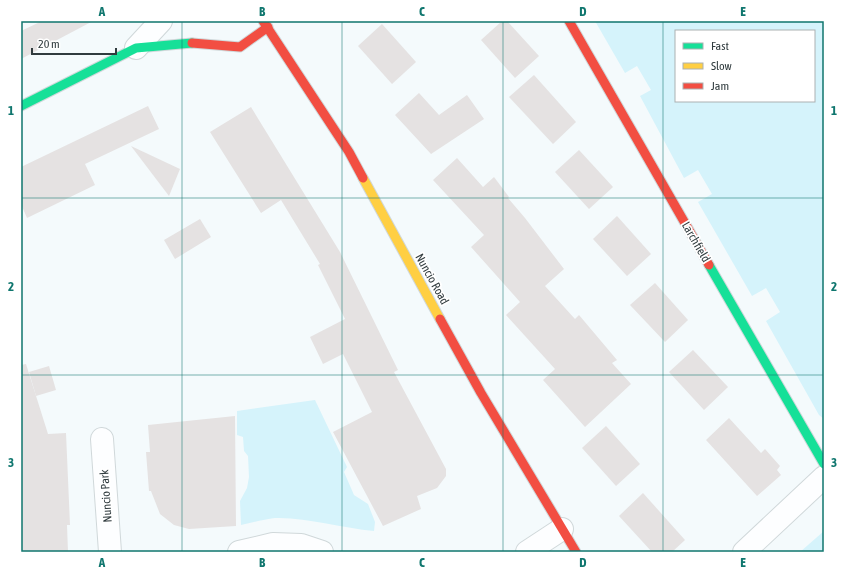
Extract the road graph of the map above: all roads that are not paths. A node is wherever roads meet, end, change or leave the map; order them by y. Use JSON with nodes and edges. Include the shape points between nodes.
{"nodes":[{"id":1,"x":161,"y":21,"type":"edge"},
{"id":2,"x":569,"y":21,"type":"edge"},
{"id":3,"x":265,"y":24,"type":"edge"},
{"id":4,"x":136,"y":48,"type":"junction"},
{"id":5,"x":21,"y":106,"type":"edge"},
{"id":6,"x":102,"y":439,"type":"dead end"},
{"id":7,"x":824,"y":464,"type":"edge"},
{"id":8,"x":824,"y":477,"type":"edge"},
{"id":9,"x":562,"y":529,"type":"junction"},
{"id":10,"x":110,"y":552,"type":"edge"},
{"id":11,"x":239,"y":552,"type":"edge"},
{"id":12,"x":322,"y":552,"type":"edge"},
{"id":13,"x":527,"y":552,"type":"edge"},
{"id":14,"x":576,"y":552,"type":"edge"},
{"id":15,"x":744,"y":552,"type":"edge"}],
"edges":[{"from":1,"to":4,"type":"street"},
{"from":2,"to":7,"type":"street","name":"Larchfield"},
{"from":3,"to":4,"type":"street","via":[[240,47],[187,43]]},
{"from":3,"to":9,"type":"street","name":"Nuncio Road","via":[[349,152],[480,393]]},
{"from":4,"to":5,"type":"street"},
{"from":6,"to":10,"type":"street","name":"Nuncio Park"},
{"from":8,"to":15,"type":"street"},
{"from":9,"to":13,"type":"street"},
{"from":9,"to":14,"type":"street","name":"Nuncio Road"},
{"from":11,"to":12,"type":"street","via":[[273,544],[287,544],[301,545]]}]}
